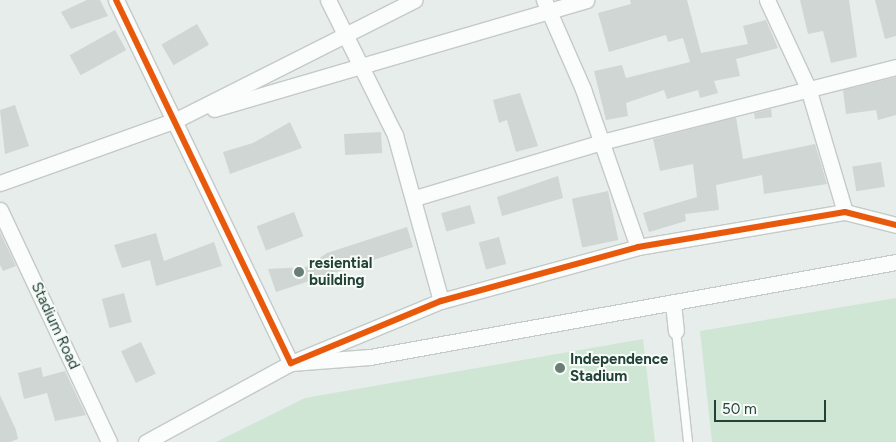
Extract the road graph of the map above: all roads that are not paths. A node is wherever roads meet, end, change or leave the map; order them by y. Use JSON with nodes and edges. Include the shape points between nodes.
{"nodes":[{"id":1,"x":116,"y":0,"type":"edge"},
{"id":2,"x":328,"y":0,"type":"edge"},
{"id":3,"x":415,"y":0,"type":"edge"},
{"id":4,"x":586,"y":0,"type":"edge"},
{"id":5,"x":767,"y":0,"type":"edge"},
{"id":6,"x":546,"y":6,"type":"edge"},
{"id":7,"x":345,"y":35,"type":"junction"},
{"id":8,"x":360,"y":66,"type":"junction"},
{"id":9,"x":896,"y":67,"type":"edge"},
{"id":10,"x":808,"y":88,"type":"junction"},
{"id":11,"x":176,"y":120,"type":"junction"},
{"id":12,"x":602,"y":142,"type":"junction"},
{"id":13,"x":0,"y":183,"type":"edge"},
{"id":14,"x":415,"y":198,"type":"junction"},
{"id":15,"x":0,"y":210,"type":"edge"},
{"id":16,"x":845,"y":212,"type":"junction"},
{"id":17,"x":896,"y":225,"type":"edge"},
{"id":18,"x":638,"y":247,"type":"junction"},
{"id":19,"x":896,"y":262,"type":"edge"},
{"id":20,"x":441,"y":301,"type":"junction"},
{"id":21,"x":673,"y":302,"type":"junction"},
{"id":22,"x":676,"y":331,"type":"joint"},
{"id":23,"x":290,"y":363,"type":"junction"},
{"id":24,"x":109,"y":442,"type":"edge"},
{"id":25,"x":146,"y":442,"type":"edge"},
{"id":26,"x":688,"y":442,"type":"edge"}],
"edges":[{"from":1,"to":11,"type":"street"},
{"from":2,"to":7,"type":"street"},
{"from":3,"to":7,"type":"street"},
{"from":4,"to":6,"type":"street"},
{"from":5,"to":10,"type":"street"},
{"from":6,"to":8,"type":"street"},
{"from":6,"to":12,"type":"street"},
{"from":7,"to":8,"type":"street"},
{"from":7,"to":11,"type":"street"},
{"from":8,"to":11,"type":"street"},
{"from":8,"to":14,"type":"street","via":[[396,135]]},
{"from":9,"to":10,"type":"street"},
{"from":10,"to":12,"type":"street"},
{"from":10,"to":16,"type":"street"},
{"from":11,"to":13,"type":"street"},
{"from":11,"to":23,"type":"street"},
{"from":12,"to":14,"type":"street"},
{"from":12,"to":18,"type":"street"},
{"from":14,"to":20,"type":"street"},
{"from":15,"to":24,"type":"street","name":"Stadium Road"},
{"from":16,"to":17,"type":"street"},
{"from":16,"to":18,"type":"street"},
{"from":18,"to":20,"type":"street"},
{"from":19,"to":21,"type":"street"},
{"from":20,"to":23,"type":"street"},
{"from":21,"to":22,"type":"street"},
{"from":21,"to":23,"type":"street","via":[[370,357]]},
{"from":22,"to":26,"type":"lane"},
{"from":23,"to":25,"type":"street"}]}
